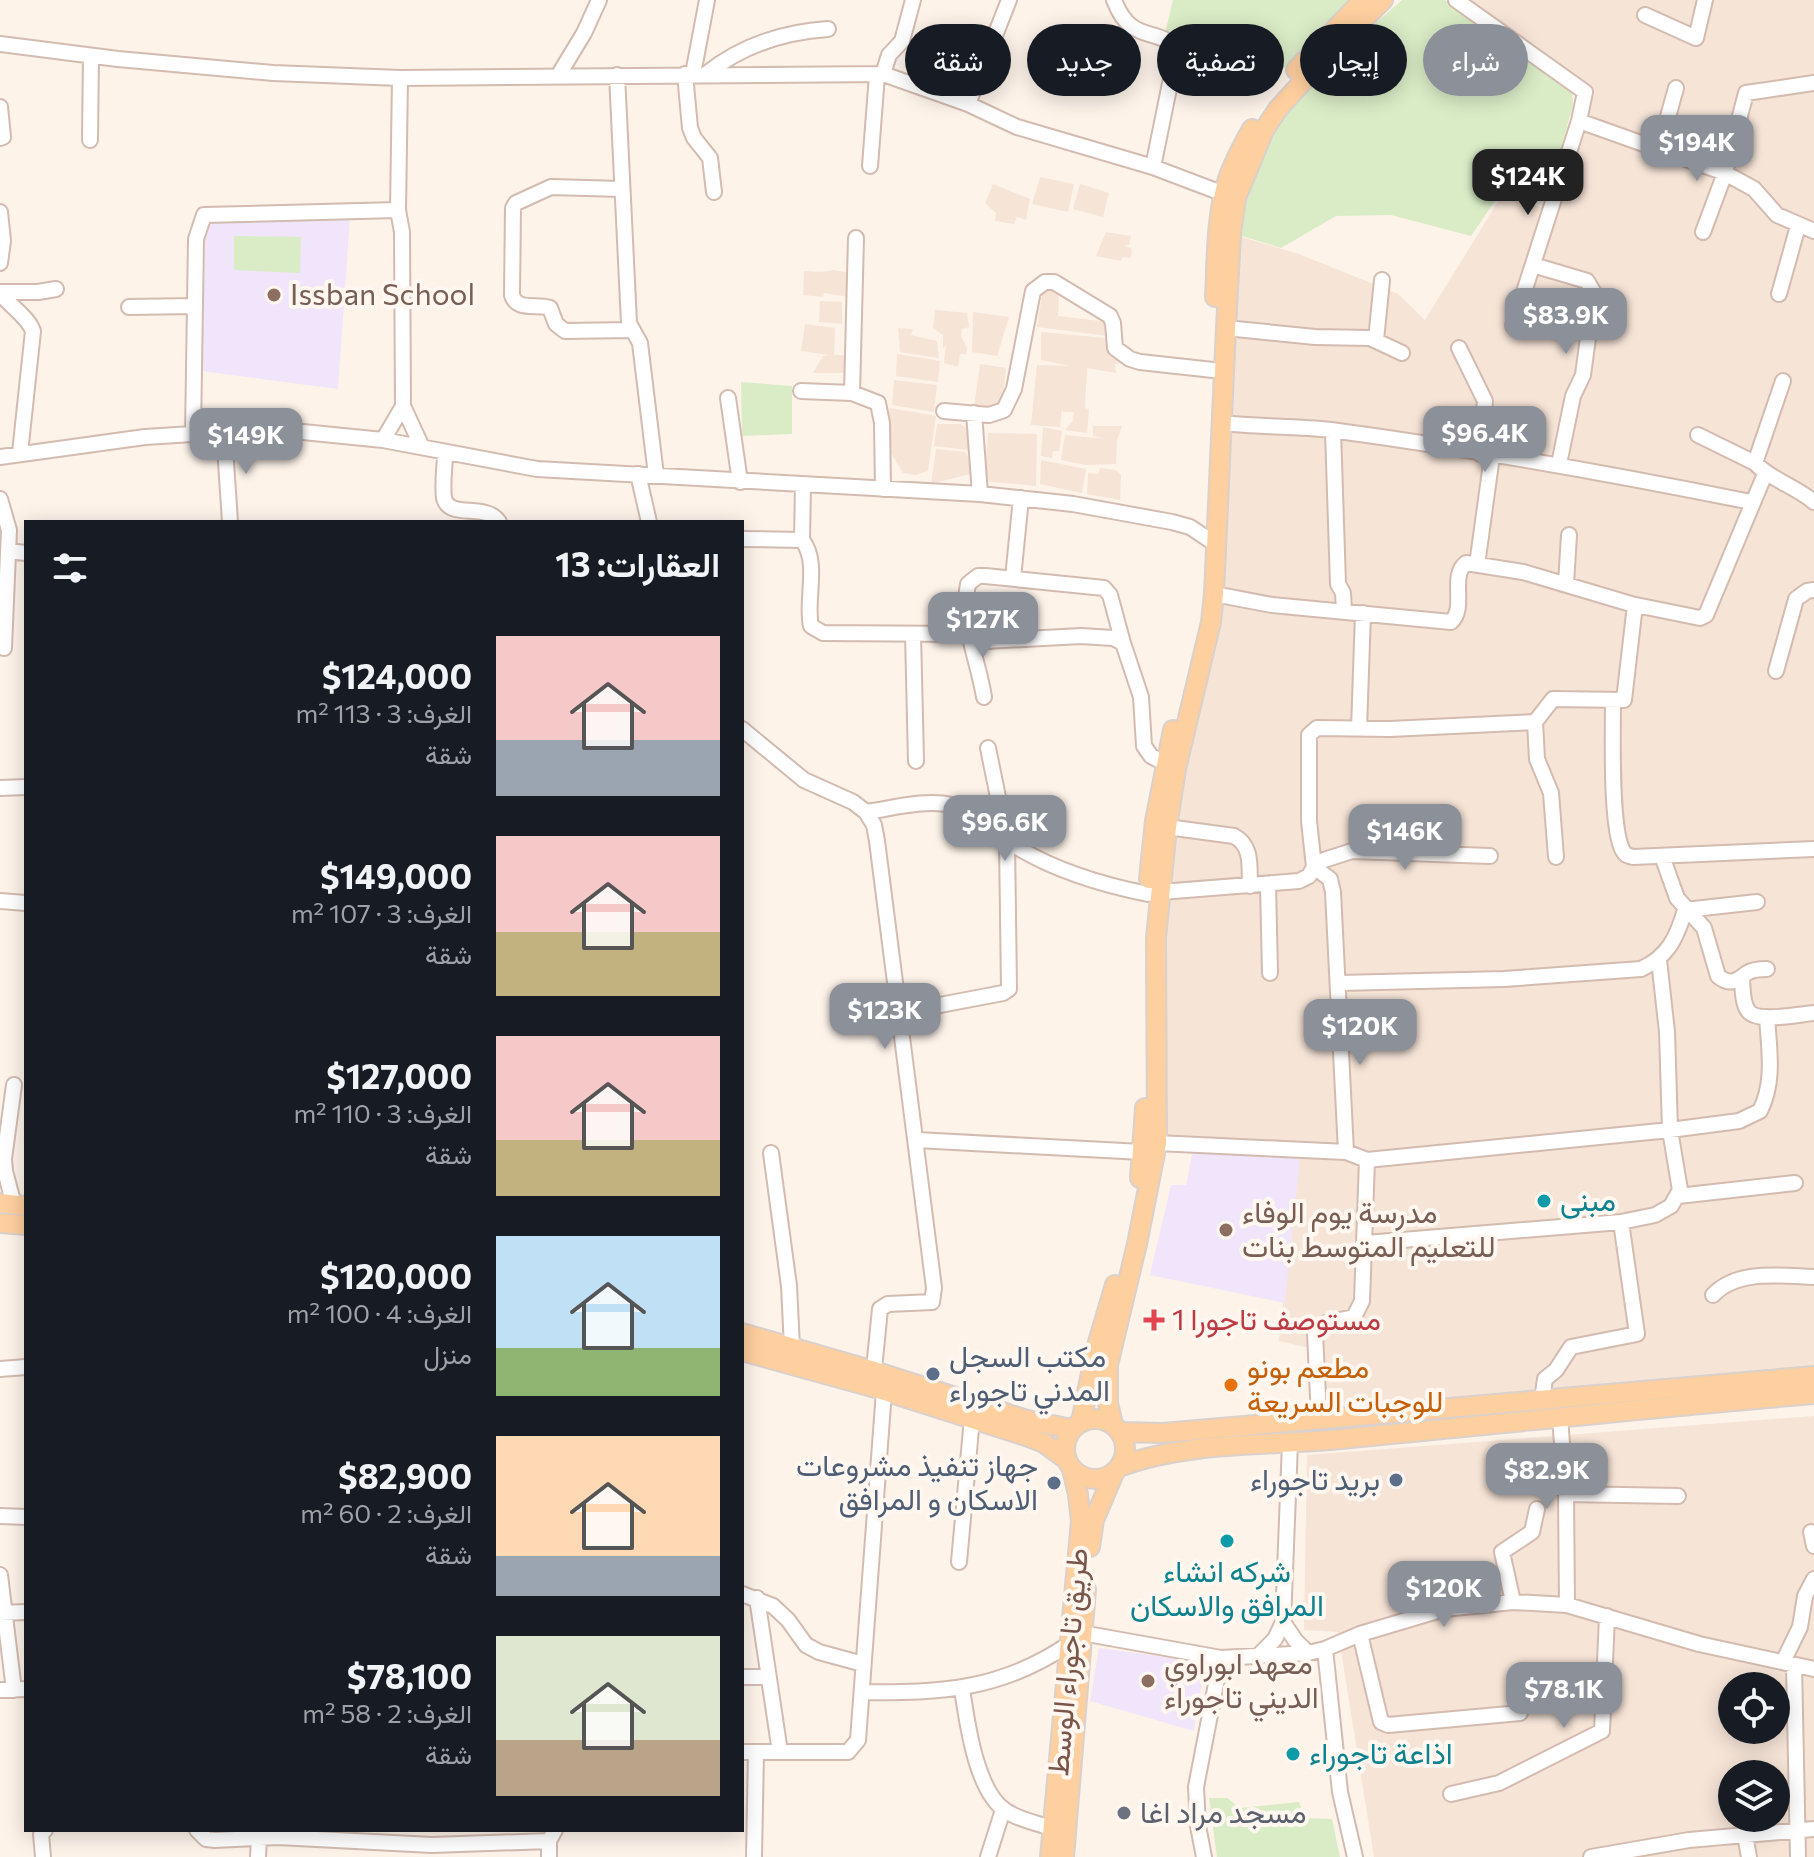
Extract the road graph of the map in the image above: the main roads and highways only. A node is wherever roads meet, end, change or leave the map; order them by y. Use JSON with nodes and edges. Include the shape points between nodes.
{"nodes":[{"id":1,"x":1363,"y":0,"type":"edge"},
{"id":2,"x":1383,"y":0,"type":"edge"},
{"id":3,"x":1343,"y":24,"type":"edge"},
{"id":4,"x":1355,"y":24,"type":"edge"},
{"id":5,"x":1300,"y":72,"type":"edge"},
{"id":6,"x":1230,"y":196,"type":"junction"},
{"id":7,"x":1211,"y":541,"type":"junction"},
{"id":8,"x":1170,"y":766,"type":"junction"},
{"id":9,"x":1154,"y":893,"type":"junction"},
{"id":10,"x":0,"y":1223,"type":"edge"},
{"id":11,"x":24,"y":1225,"type":"edge"},
{"id":12,"x":1117,"y":1301,"type":"junction"},
{"id":13,"x":744,"y":1334,"type":"edge"},
{"id":14,"x":744,"y":1351,"type":"edge"},
{"id":15,"x":1814,"y":1376,"type":"edge"},
{"id":16,"x":877,"y":1383,"type":"junction"},
{"id":17,"x":1814,"y":1394,"type":"edge"},
{"id":18,"x":1077,"y":1426,"type":"junction"},
{"id":19,"x":1117,"y":1429,"type":"junction"},
{"id":20,"x":1069,"y":1464,"type":"junction"},
{"id":21,"x":1116,"y":1470,"type":"junction"},
{"id":22,"x":1076,"y":1638,"type":"junction"},
{"id":23,"x":1050,"y":1857,"type":"edge"},
{"id":24,"x":1064,"y":1857,"type":"edge"}],
"edges":[{"from":1,"to":3,"type":"main road"},
{"from":2,"to":4,"type":"main road"},
{"from":5,"to":6,"type":"main road","via":[[1269,101],[1254,124],[1234,163]]},
{"from":6,"to":7,"type":"main road","via":[[1222,423]]},
{"from":6,"to":7,"type":"main road","via":[[1217,252]]},
{"from":7,"to":8,"type":"main road"},
{"from":7,"to":8,"type":"main road","via":[[1211,622]]},
{"from":8,"to":9,"type":"main road","via":[[1167,827]]},
{"from":8,"to":9,"type":"main road","via":[[1155,821]]},
{"from":9,"to":12,"type":"main road","via":[[1144,933],[1145,1124],[1150,1147]]},
{"from":10,"to":11,"type":"main road"},
{"from":12,"to":18,"type":"main road"},
{"from":12,"to":19,"type":"main road","via":[[1108,1403]]},
{"from":13,"to":16,"type":"main road","via":[[792,1347]]},
{"from":14,"to":16,"type":"main road"},
{"from":15,"to":19,"type":"main road","via":[[1163,1433]]},
{"from":16,"to":18,"type":"main road","via":[[1027,1420]]},
{"from":16,"to":20,"type":"main road","via":[[1044,1443]]},
{"from":17,"to":21,"type":"main road","via":[[1162,1454]]},
{"from":18,"to":19,"type":"main road","via":[[1097,1419]]},
{"from":18,"to":20,"type":"main road","via":[[1065,1449]]},
{"from":19,"to":21,"type":"main road","via":[[1125,1450]]},
{"from":20,"to":21,"type":"main road","via":[[1087,1479]]},
{"from":20,"to":22,"type":"main road","name":"طريق تاجوراء الوسط","via":[[1081,1521]]},
{"from":21,"to":22,"type":"main road","name":"طريق تاجوراء الوسط","via":[[1094,1520]]},
{"from":22,"to":23,"type":"main road","name":"طريق تاجوراء الوسط"},
{"from":22,"to":24,"type":"main road","name":"طريق تاجوراء الوسط"}]}
